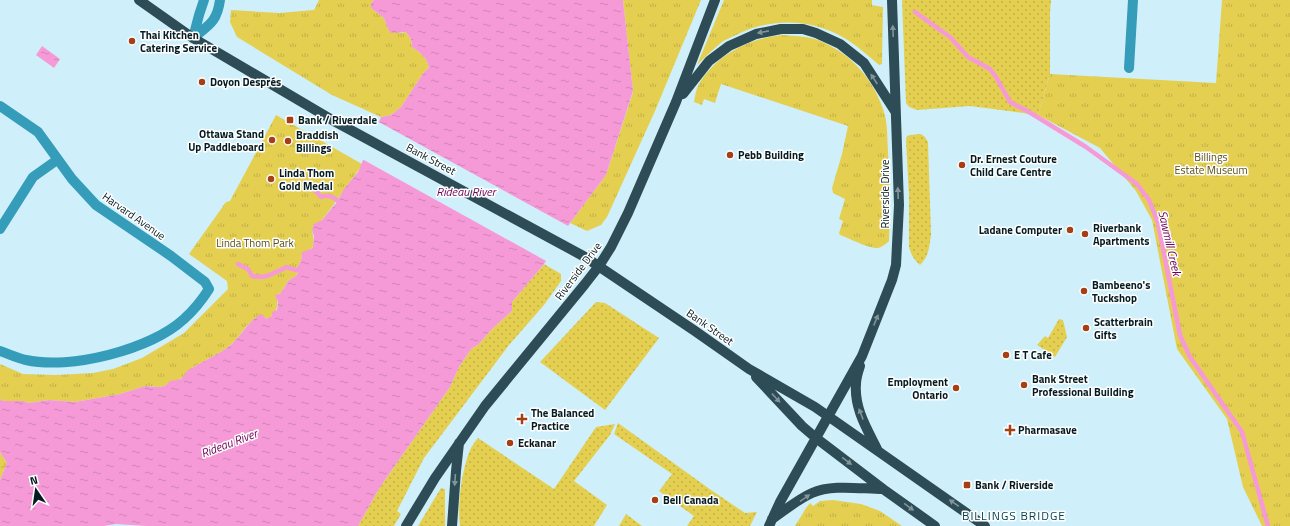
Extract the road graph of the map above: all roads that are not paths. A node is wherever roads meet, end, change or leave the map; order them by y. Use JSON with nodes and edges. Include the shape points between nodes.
{"nodes":[{"id":1,"x":139,"y":0,"type":"edge"},
{"id":2,"x":204,"y":0,"type":"edge"},
{"id":3,"x":220,"y":0,"type":"edge"},
{"id":4,"x":715,"y":0,"type":"edge"},
{"id":5,"x":892,"y":0,"type":"edge"},
{"id":6,"x":1133,"y":0,"type":"edge"},
{"id":7,"x":193,"y":38,"type":"junction"},
{"id":8,"x":1129,"y":68,"type":"dead end"},
{"id":9,"x":676,"y":102,"type":"junction"},
{"id":10,"x":0,"y":106,"type":"edge"},
{"id":11,"x":895,"y":112,"type":"junction"},
{"id":12,"x":57,"y":160,"type":"junction"},
{"id":13,"x":0,"y":229,"type":"edge"},
{"id":14,"x":599,"y":266,"type":"junction"},
{"id":15,"x":0,"y":351,"type":"edge"},
{"id":16,"x":862,"y":356,"type":"junction"},
{"id":17,"x":749,"y":369,"type":"junction"},
{"id":18,"x":828,"y":416,"type":"junction"},
{"id":19,"x":816,"y":438,"type":"junction"},
{"id":20,"x":460,"y":442,"type":"junction"},
{"id":21,"x":877,"y":449,"type":"junction"},
{"id":22,"x":883,"y":489,"type":"junction"},
{"id":23,"x":770,"y":523,"type":"edge"},
{"id":24,"x":406,"y":526,"type":"edge"},
{"id":25,"x":452,"y":526,"type":"edge"},
{"id":26,"x":935,"y":526,"type":"edge"},
{"id":27,"x":985,"y":526,"type":"edge"}],
"edges":[{"from":1,"to":7,"type":"main road","name":"Bank Street"},
{"from":2,"to":7,"type":"street"},
{"from":3,"to":7,"type":"street","via":[[212,23]]},
{"from":4,"to":9,"type":"main road","name":"Riverside Drive"},
{"from":11,"to":5,"type":"main road","name":"Riverside Drive","one_way":true},
{"from":6,"to":8,"type":"street"},
{"from":7,"to":14,"type":"main road","name":"Bank Street","via":[[334,121]]},
{"from":11,"to":9,"type":"main road","one_way":true,"via":[[864,63],[840,44],[803,29],[781,29],[756,34],[729,46],[709,61]]},
{"from":9,"to":14,"type":"main road","name":"Riverside Drive","via":[[615,241]]},
{"from":10,"to":12,"type":"street","name":"Harvard Avenue","via":[[38,132]]},
{"from":16,"to":11,"type":"main road","name":"Riverside Drive","one_way":true,"via":[[896,265],[899,205]]},
{"from":12,"to":13,"type":"street","via":[[33,178]]},
{"from":12,"to":15,"type":"street","name":"Harvard Avenue","via":[[96,205],[171,256],[205,282],[209,289],[183,320],[162,335],[117,353],[56,363],[26,360]]},
{"from":14,"to":17,"type":"main road","name":"Bank Street"},
{"from":14,"to":20,"type":"main road","name":"Riverside Drive","via":[[485,406]]},
{"from":16,"to":18,"type":"main road","name":"Riverside Drive"},
{"from":21,"to":16,"type":"main road","one_way":true,"via":[[861,416],[857,401],[856,383]]},
{"from":17,"to":18,"type":"main road","name":"Bank Street"},
{"from":17,"to":19,"type":"main road","name":"Bank Street","one_way":true},
{"from":18,"to":19,"type":"main road","name":"Riverside Drive"},
{"from":18,"to":21,"type":"main road","name":"Bank Street"},
{"from":19,"to":22,"type":"main road","name":"Bank Street","one_way":true},
{"from":19,"to":23,"type":"main road","name":"Riverside Drive"},
{"from":20,"to":24,"type":"main road","name":"Riverside Drive"},
{"from":20,"to":25,"type":"main road","one_way":true},
{"from":27,"to":21,"type":"main road","name":"Bank Street","one_way":true},
{"from":23,"to":22,"type":"main road","one_way":true,"via":[[822,489]]},
{"from":22,"to":26,"type":"main road","name":"Bank Street","one_way":true}]}
